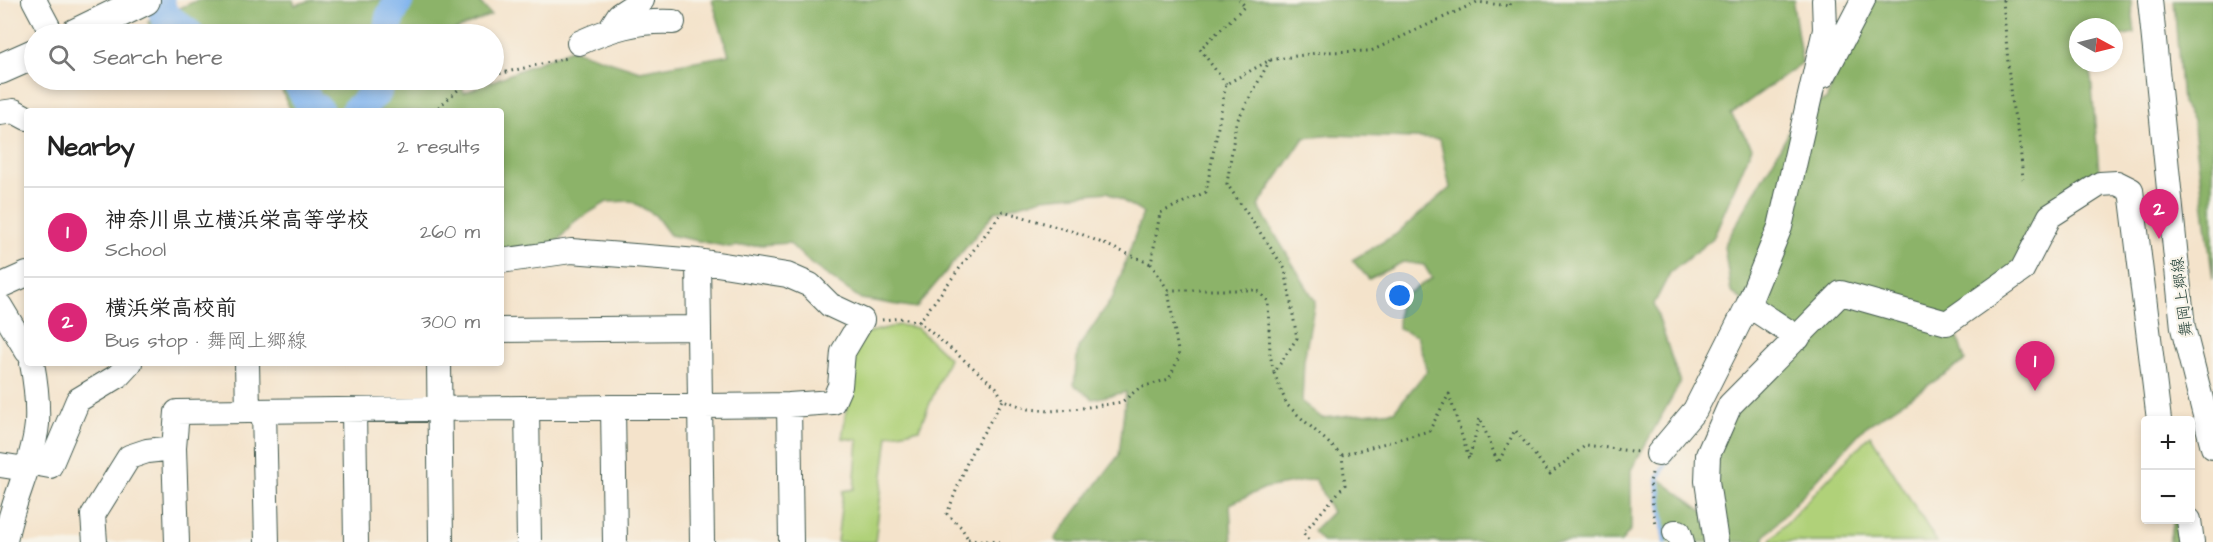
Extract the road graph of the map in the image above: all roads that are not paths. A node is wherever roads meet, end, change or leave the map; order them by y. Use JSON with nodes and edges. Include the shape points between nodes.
{"nodes":[{"id":1,"x":34,"y":0,"type":"edge"},
{"id":2,"x":642,"y":0,"type":"edge"},
{"id":3,"x":1824,"y":0,"type":"edge"},
{"id":4,"x":1863,"y":0,"type":"edge"},
{"id":5,"x":2150,"y":0,"type":"edge"},
{"id":6,"x":141,"y":2,"type":"edge"},
{"id":7,"x":673,"y":22,"type":"dead end"},
{"id":8,"x":47,"y":24,"type":"edge"},
{"id":9,"x":96,"y":24,"type":"edge"},
{"id":10,"x":610,"y":29,"type":"junction"},
{"id":11,"x":577,"y":50,"type":"road end"},
{"id":12,"x":24,"y":58,"type":"edge"},
{"id":13,"x":0,"y":69,"type":"edge"},
{"id":14,"x":1812,"y":91,"type":"junction"},
{"id":15,"x":0,"y":113,"type":"edge"},
{"id":16,"x":24,"y":116,"type":"edge"},
{"id":17,"x":504,"y":261,"type":"edge"},
{"id":18,"x":698,"y":261,"type":"junction"},
{"id":19,"x":24,"y":275,"type":"edge"},
{"id":20,"x":0,"y":286,"type":"edge"},
{"id":21,"x":1748,"y":304,"type":"junction"},
{"id":22,"x":0,"y":306,"type":"edge"},
{"id":23,"x":699,"y":328,"type":"junction"},
{"id":24,"x":504,"y":330,"type":"edge"},
{"id":25,"x":1798,"y":338,"type":"junction"},
{"id":26,"x":24,"y":346,"type":"edge"},
{"id":27,"x":33,"y":366,"type":"edge"},
{"id":28,"x":127,"y":366,"type":"edge"},
{"id":29,"x":248,"y":366,"type":"edge"},
{"id":30,"x":439,"y":366,"type":"edge"},
{"id":31,"x":789,"y":405,"type":"junction"},
{"id":32,"x":700,"y":406,"type":"junction"},
{"id":33,"x":612,"y":407,"type":"junction"},
{"id":34,"x":527,"y":408,"type":"junction"},
{"id":35,"x":440,"y":409,"type":"junction"},
{"id":36,"x":354,"y":410,"type":"junction"},
{"id":37,"x":256,"y":411,"type":"junction"},
{"id":38,"x":2159,"y":416,"type":"edge"},
{"id":39,"x":2213,"y":447,"type":"edge"},
{"id":40,"x":174,"y":448,"type":"junction"},
{"id":41,"x":1662,"y":449,"type":"road end"},
{"id":42,"x":0,"y":465,"type":"edge"},
{"id":43,"x":27,"y":465,"type":"junction"},
{"id":44,"x":2190,"y":524,"type":"edge"},
{"id":45,"x":5,"y":542,"type":"edge"},
{"id":46,"x":95,"y":542,"type":"edge"},
{"id":47,"x":177,"y":542,"type":"edge"},
{"id":48,"x":267,"y":542,"type":"edge"},
{"id":49,"x":356,"y":542,"type":"edge"},
{"id":50,"x":441,"y":542,"type":"edge"},
{"id":51,"x":529,"y":542,"type":"edge"},
{"id":52,"x":615,"y":542,"type":"edge"},
{"id":53,"x":702,"y":542,"type":"edge"},
{"id":54,"x":791,"y":542,"type":"edge"},
{"id":55,"x":1716,"y":542,"type":"edge"},
{"id":56,"x":2192,"y":542,"type":"edge"}],
"edges":[{"from":1,"to":8,"type":"street"},
{"from":2,"to":10,"type":"street","via":[[620,15]]},
{"from":3,"to":14,"type":"street","via":[[1825,30]]},
{"from":4,"to":14,"type":"street"},
{"from":5,"to":39,"type":"street","name":"舞岡上郷線","via":[[2183,328]]},
{"from":6,"to":9,"type":"main road"},
{"from":7,"to":10,"type":"street","via":[[648,20]]},
{"from":10,"to":11,"type":"street"},
{"from":12,"to":13,"type":"main road"},
{"from":14,"to":21,"type":"street","via":[[1780,227]]},
{"from":15,"to":16,"type":"street","via":[[14,111]]},
{"from":17,"to":18,"type":"street","via":[[571,251]]},
{"from":18,"to":23,"type":"street"},
{"from":18,"to":31,"type":"street","via":[[787,275],[810,285],[830,304],[862,320],[843,352],[840,386],[833,402]]},
{"from":19,"to":20,"type":"street"},
{"from":21,"to":25,"type":"street"},
{"from":21,"to":41,"type":"street","via":[[1695,410]]},
{"from":22,"to":26,"type":"street"},
{"from":23,"to":24,"type":"street"},
{"from":23,"to":32,"type":"street"},
{"from":25,"to":38,"type":"street","via":[[1841,293],[1947,323],[2022,270],[2050,216],[2100,184],[2117,183],[2131,190]]},
{"from":25,"to":55,"type":"street","via":[[1730,405],[1708,455],[1707,481]]},
{"from":27,"to":43,"type":"street","via":[[37,391],[36,426]]},
{"from":28,"to":43,"type":"street","via":[[78,400],[50,466]]},
{"from":29,"to":37,"type":"street"},
{"from":30,"to":35,"type":"street"},
{"from":31,"to":32,"type":"street"},
{"from":31,"to":54,"type":"street"},
{"from":32,"to":33,"type":"street"},
{"from":32,"to":53,"type":"street"},
{"from":33,"to":34,"type":"street"},
{"from":33,"to":52,"type":"street"},
{"from":34,"to":35,"type":"street"},
{"from":34,"to":51,"type":"street"},
{"from":35,"to":36,"type":"street"},
{"from":35,"to":50,"type":"street"},
{"from":36,"to":37,"type":"street"},
{"from":36,"to":49,"type":"street"},
{"from":37,"to":40,"type":"street","via":[[177,412]]},
{"from":37,"to":48,"type":"street"},
{"from":40,"to":46,"type":"street","via":[[129,457],[93,515]]},
{"from":40,"to":47,"type":"street"},
{"from":42,"to":43,"type":"street"},
{"from":43,"to":45,"type":"street"},
{"from":44,"to":56,"type":"street"}]}
